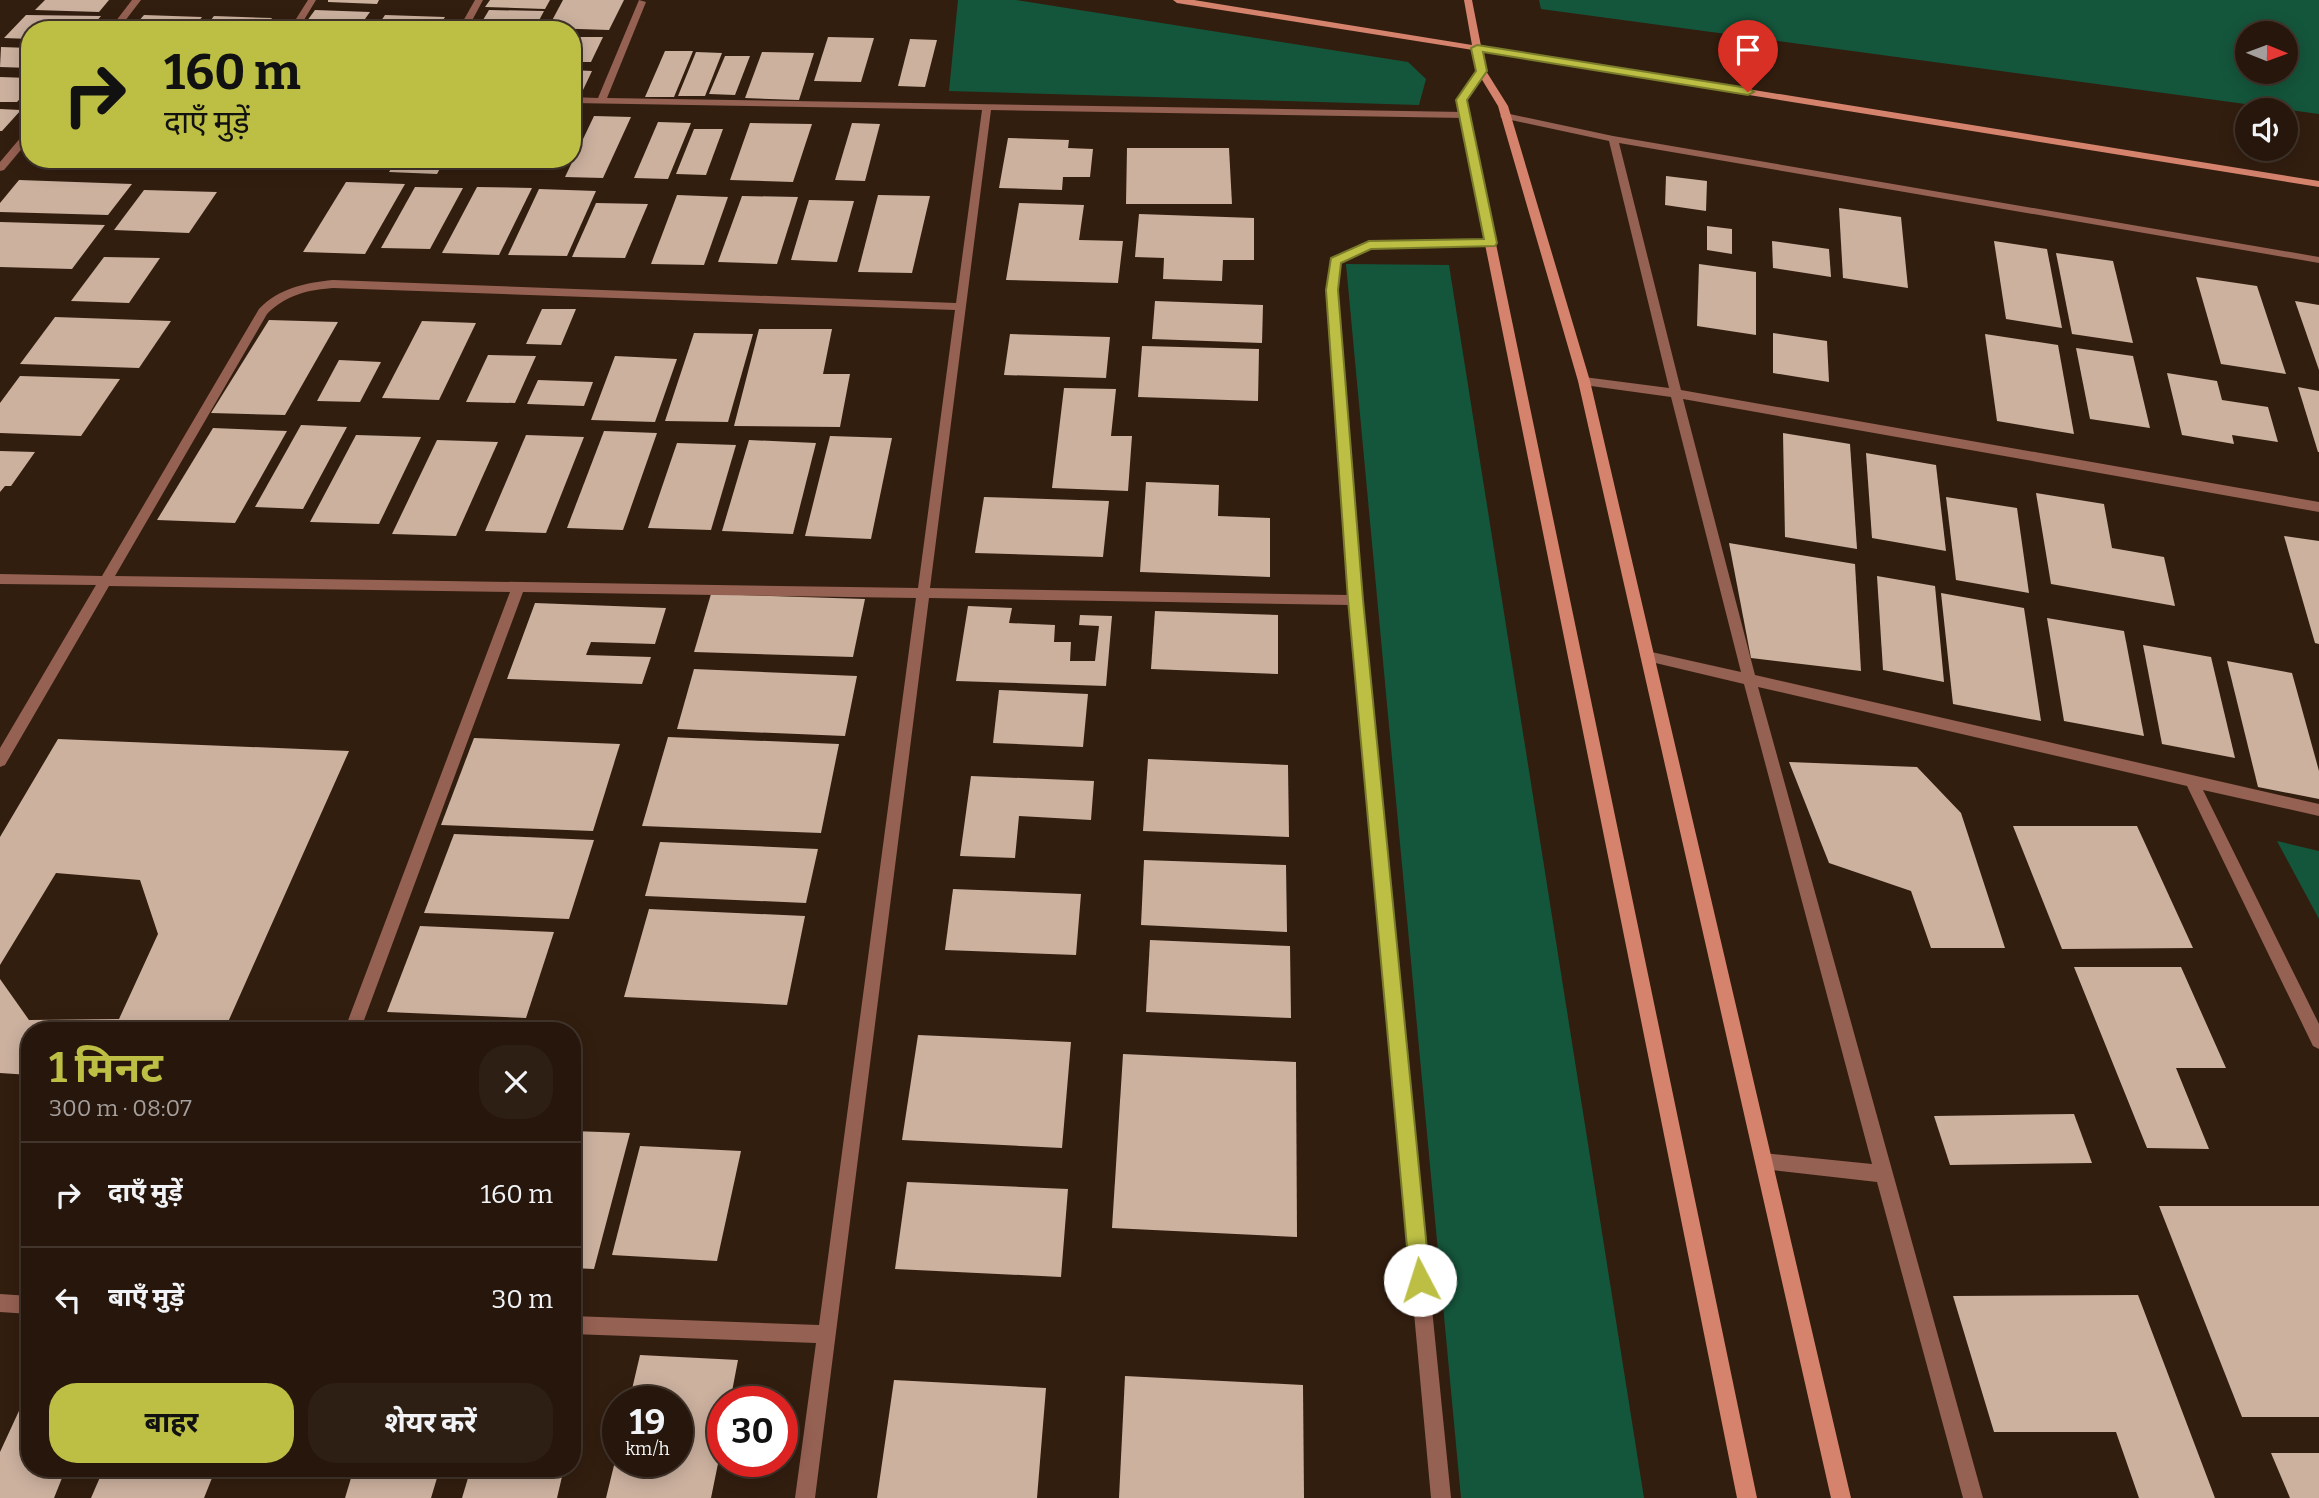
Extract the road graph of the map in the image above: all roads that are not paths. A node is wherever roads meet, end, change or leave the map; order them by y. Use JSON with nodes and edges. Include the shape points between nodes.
{"nodes":[{"id":1,"x":137,"y":0,"type":"edge"},
{"id":2,"x":312,"y":0,"type":"edge"},
{"id":3,"x":479,"y":0,"type":"edge"},
{"id":4,"x":1177,"y":0,"type":"edge"},
{"id":5,"x":1468,"y":0,"type":"edge"},
{"id":6,"x":642,"y":2,"type":"edge"},
{"id":7,"x":120,"y":21,"type":"edge"},
{"id":8,"x":299,"y":21,"type":"edge"},
{"id":9,"x":467,"y":21,"type":"edge"},
{"id":10,"x":1477,"y":48,"type":"junction"},
{"id":11,"x":1481,"y":71,"type":"junction"},
{"id":12,"x":581,"y":100,"type":"edge"},
{"id":13,"x":601,"y":101,"type":"junction"},
{"id":14,"x":987,"y":107,"type":"junction"},
{"id":15,"x":1464,"y":115,"type":"junction"},
{"id":16,"x":1505,"y":116,"type":"junction"},
{"id":17,"x":1614,"y":139,"type":"junction"},
{"id":18,"x":21,"y":143,"type":"edge"},
{"id":19,"x":0,"y":168,"type":"edge"},
{"id":20,"x":2319,"y":184,"type":"edge"},
{"id":21,"x":1491,"y":243,"type":"junction"},
{"id":22,"x":2319,"y":260,"type":"edge"},
{"id":23,"x":961,"y":307,"type":"junction"},
{"id":24,"x":1584,"y":381,"type":"junction"},
{"id":25,"x":1674,"y":393,"type":"junction"},
{"id":26,"x":2319,"y":507,"type":"edge"},
{"id":27,"x":0,"y":579,"type":"edge"},
{"id":28,"x":105,"y":581,"type":"junction"},
{"id":29,"x":518,"y":587,"type":"junction"},
{"id":30,"x":923,"y":594,"type":"junction"},
{"id":31,"x":1355,"y":600,"type":"junction"},
{"id":32,"x":1647,"y":656,"type":"junction"},
{"id":33,"x":1748,"y":681,"type":"junction"},
{"id":34,"x":0,"y":761,"type":"edge"},
{"id":35,"x":2191,"y":780,"type":"junction"},
{"id":36,"x":2319,"y":810,"type":"edge"},
{"id":37,"x":355,"y":1022,"type":"edge"},
{"id":38,"x":2319,"y":1041,"type":"edge"},
{"id":39,"x":1763,"y":1161,"type":"junction"},
{"id":40,"x":1884,"y":1174,"type":"junction"},
{"id":41,"x":0,"y":1303,"type":"edge"},
{"id":42,"x":21,"y":1304,"type":"edge"},
{"id":43,"x":581,"y":1325,"type":"edge"},
{"id":44,"x":826,"y":1334,"type":"junction"},
{"id":45,"x":805,"y":1498,"type":"edge"},
{"id":46,"x":1441,"y":1498,"type":"edge"},
{"id":47,"x":1746,"y":1498,"type":"edge"},
{"id":48,"x":1841,"y":1498,"type":"edge"},
{"id":49,"x":1973,"y":1498,"type":"edge"}],
"edges":[{"from":1,"to":7,"type":"street"},
{"from":2,"to":8,"type":"street"},
{"from":3,"to":9,"type":"street"},
{"from":4,"to":10,"type":"street"},
{"from":5,"to":10,"type":"street"},
{"from":6,"to":13,"type":"street"},
{"from":10,"to":11,"type":"street"},
{"from":10,"to":20,"type":"street"},
{"from":11,"to":15,"type":"street","via":[[1461,100]]},
{"from":11,"to":16,"type":"street"},
{"from":12,"to":13,"type":"street"},
{"from":13,"to":14,"type":"street"},
{"from":14,"to":15,"type":"street"},
{"from":14,"to":23,"type":"street"},
{"from":15,"to":21,"type":"street"},
{"from":16,"to":17,"type":"street"},
{"from":16,"to":24,"type":"street"},
{"from":17,"to":22,"type":"street"},
{"from":17,"to":25,"type":"street"},
{"from":18,"to":19,"type":"street"},
{"from":21,"to":31,"type":"street","via":[[1369,245],[1335,261],[1332,290]]},
{"from":21,"to":47,"type":"street"},
{"from":23,"to":28,"type":"street","via":[[333,284],[292,291],[263,312]]},
{"from":23,"to":30,"type":"street"},
{"from":24,"to":25,"type":"street"},
{"from":24,"to":32,"type":"street"},
{"from":25,"to":26,"type":"street"},
{"from":25,"to":33,"type":"street"},
{"from":27,"to":28,"type":"street"},
{"from":28,"to":29,"type":"street"},
{"from":28,"to":34,"type":"street"},
{"from":29,"to":30,"type":"street"},
{"from":29,"to":37,"type":"street"},
{"from":30,"to":31,"type":"street"},
{"from":30,"to":44,"type":"street"},
{"from":31,"to":46,"type":"street"},
{"from":32,"to":33,"type":"street"},
{"from":32,"to":39,"type":"street"},
{"from":33,"to":35,"type":"street"},
{"from":33,"to":40,"type":"street"},
{"from":35,"to":36,"type":"street"},
{"from":35,"to":38,"type":"street"},
{"from":39,"to":40,"type":"street"},
{"from":39,"to":48,"type":"street"},
{"from":40,"to":49,"type":"street"},
{"from":41,"to":42,"type":"street"},
{"from":43,"to":44,"type":"street"},
{"from":44,"to":45,"type":"street"}]}
